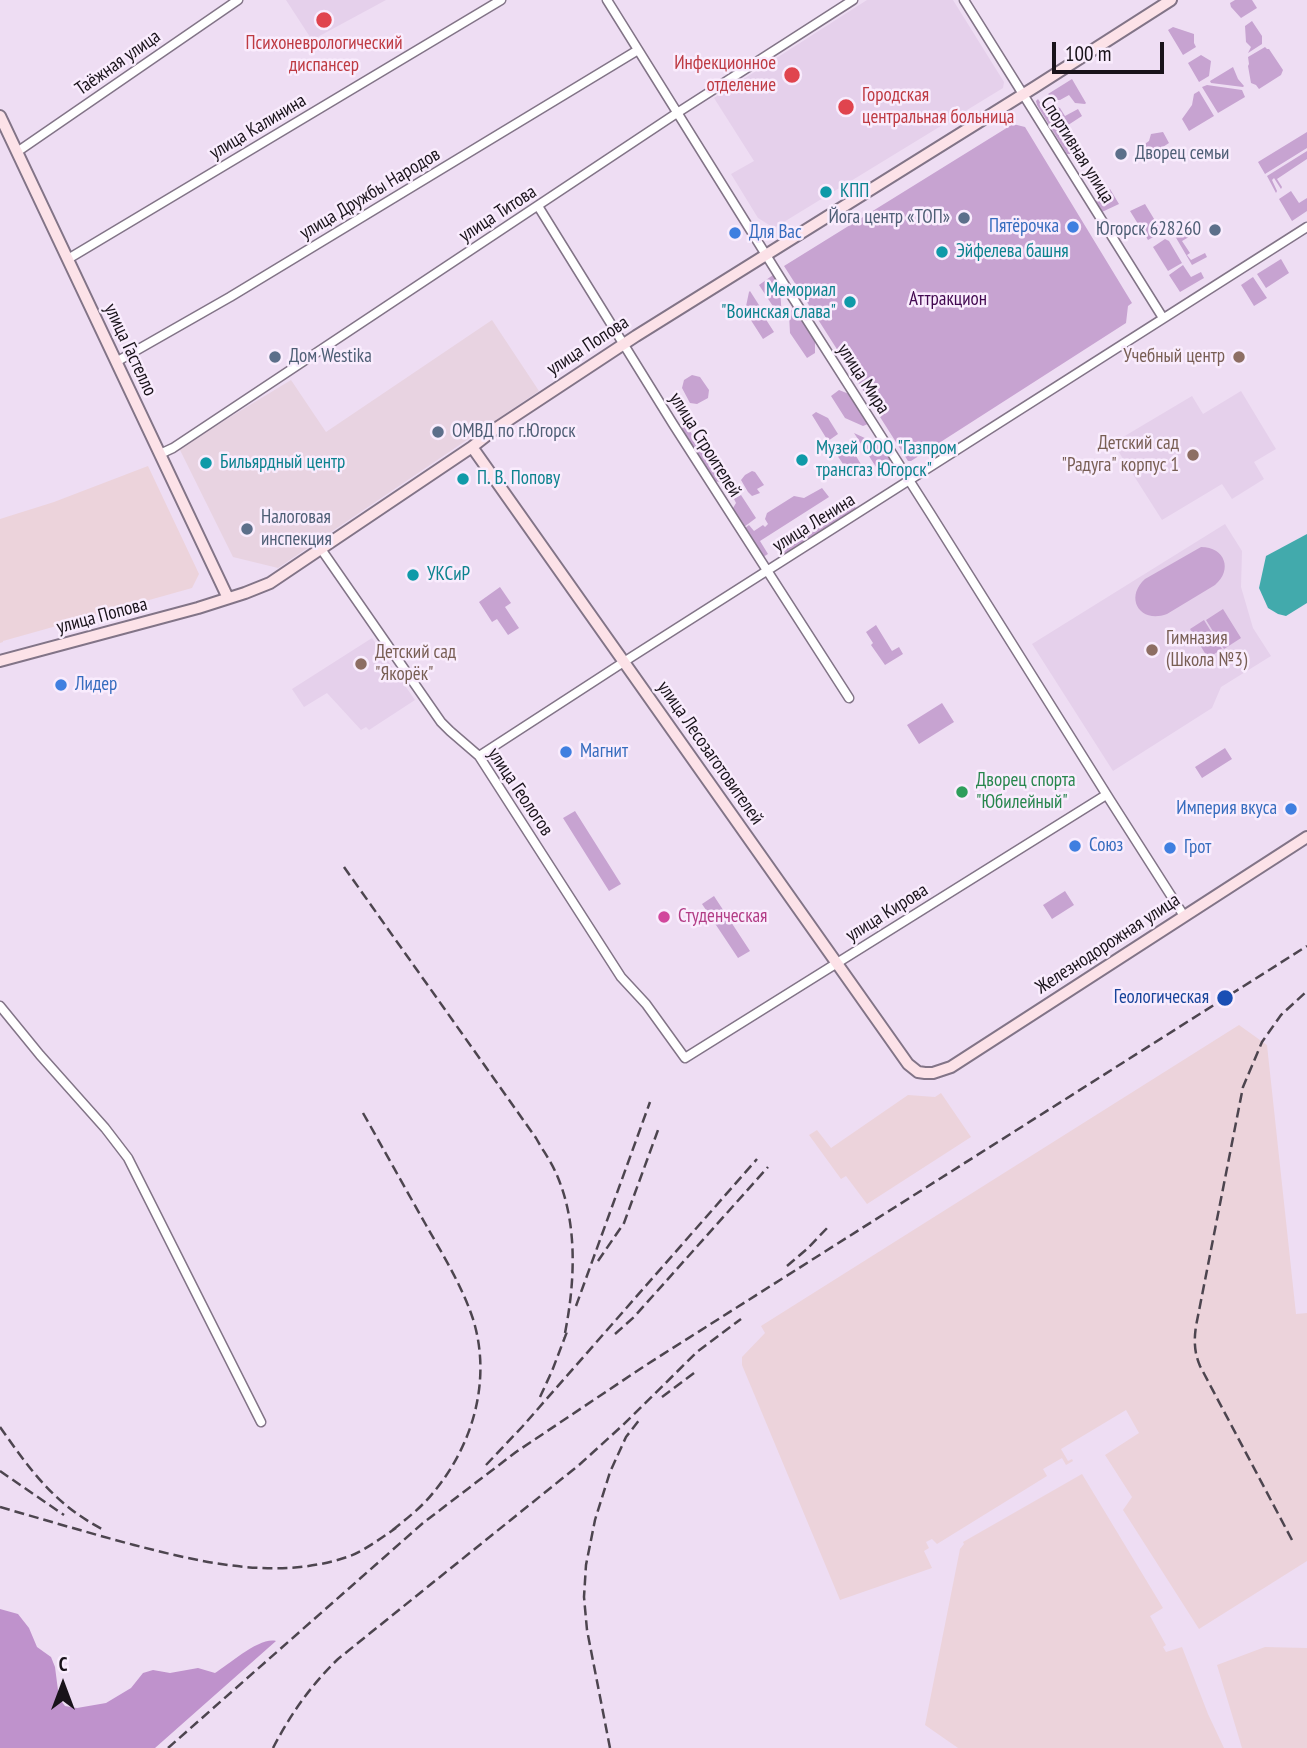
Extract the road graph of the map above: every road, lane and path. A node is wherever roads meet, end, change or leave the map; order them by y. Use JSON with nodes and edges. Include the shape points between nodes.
{"nodes":[{"id":1,"x":238,"y":0,"type":"edge"},
{"id":2,"x":502,"y":0,"type":"edge"},
{"id":3,"x":607,"y":0,"type":"edge"},
{"id":4,"x":853,"y":0,"type":"edge"},
{"id":5,"x":964,"y":0,"type":"edge"},
{"id":6,"x":1171,"y":0,"type":"edge"},
{"id":7,"x":638,"y":50,"type":"junction"},
{"id":8,"x":1024,"y":94,"type":"junction"},
{"id":9,"x":677,"y":113,"type":"junction"},
{"id":10,"x":0,"y":116,"type":"edge"},
{"id":11,"x":17,"y":152,"type":"junction"},
{"id":12,"x":538,"y":206,"type":"junction"},
{"id":13,"x":1307,"y":227,"type":"edge"},
{"id":14,"x":765,"y":254,"type":"junction"},
{"id":15,"x":68,"y":259,"type":"junction"},
{"id":16,"x":1163,"y":318,"type":"junction"},
{"id":17,"x":624,"y":344,"type":"junction"},
{"id":18,"x":116,"y":362,"type":"junction"},
{"id":19,"x":472,"y":447,"type":"junction"},
{"id":20,"x":160,"y":454,"type":"junction"},
{"id":21,"x":910,"y":480,"type":"junction"},
{"id":22,"x":321,"y":549,"type":"junction"},
{"id":23,"x":766,"y":571,"type":"junction"},
{"id":24,"x":228,"y":598,"type":"junction"},
{"id":25,"x":0,"y":662,"type":"edge"},
{"id":26,"x":624,"y":662,"type":"junction"},
{"id":27,"x":849,"y":698,"type":"dead end"},
{"id":28,"x":480,"y":756,"type":"junction"},
{"id":29,"x":1106,"y":795,"type":"junction"},
{"id":30,"x":1307,"y":837,"type":"edge"},
{"id":31,"x":1184,"y":916,"type":"junction"},
{"id":32,"x":836,"y":963,"type":"junction"},
{"id":33,"x":0,"y":1006,"type":"edge"},
{"id":34,"x":685,"y":1058,"type":"joint"},
{"id":35,"x":925,"y":1073,"type":"joint"},
{"id":36,"x":261,"y":1422,"type":"dead end"}],
"edges":[{"from":1,"to":11,"type":"street","name":"Таёжная улица"},
{"from":2,"to":15,"type":"street","name":"улица Калинина"},
{"from":3,"to":7,"type":"street","name":"улица Мира"},
{"from":4,"to":9,"type":"street","name":"улица Титова"},
{"from":5,"to":8,"type":"street","name":"Спортивная улица"},
{"from":6,"to":8,"type":"main road","name":"улица Попова"},
{"from":7,"to":9,"type":"street","name":"улица Мира"},
{"from":7,"to":18,"type":"street","name":"улица Дружбы Народов"},
{"from":8,"to":14,"type":"main road","name":"улица Попова"},
{"from":8,"to":16,"type":"street","name":"Спортивная улица"},
{"from":9,"to":12,"type":"street","name":"улица Титова"},
{"from":9,"to":14,"type":"street","name":"улица Мира"},
{"from":10,"to":11,"type":"main road","name":"улица Гастелло"},
{"from":11,"to":15,"type":"main road","name":"улица Гастелло"},
{"from":12,"to":17,"type":"street","name":"улица Строителей"},
{"from":12,"to":20,"type":"street","name":"улица Титова"},
{"from":13,"to":16,"type":"street","name":"улица Ленина"},
{"from":14,"to":17,"type":"main road","name":"улица Попова"},
{"from":14,"to":21,"type":"street","name":"улица Мира"},
{"from":15,"to":18,"type":"main road","name":"улица Гастелло"},
{"from":16,"to":21,"type":"street","name":"улица Ленина"},
{"from":17,"to":19,"type":"main road","name":"улица Попова"},
{"from":17,"to":23,"type":"street","name":"улица Строителей"},
{"from":18,"to":20,"type":"main road","name":"улица Гастелло"},
{"from":19,"to":22,"type":"main road","name":"улица Попова"},
{"from":19,"to":26,"type":"main road","name":"улица Лесозаготовителей"},
{"from":20,"to":24,"type":"main road","name":"улица Гастелло"},
{"from":21,"to":23,"type":"street","name":"улица Ленина"},
{"from":21,"to":29,"type":"street","name":"улица Мира"},
{"from":22,"to":24,"type":"main road","name":"улица Попова","via":[[270,583]]},
{"from":22,"to":28,"type":"street","name":"улица Геологов","via":[[441,722]]},
{"from":23,"to":26,"type":"street","name":"улица Ленина"},
{"from":23,"to":27,"type":"street","name":"улица Строителей"},
{"from":24,"to":25,"type":"main road","name":"улица Попова"},
{"from":26,"to":28,"type":"street","name":"улица Ленина"},
{"from":26,"to":32,"type":"main road","name":"улица Лесозаготовителей"},
{"from":28,"to":34,"type":"street","name":"улица Геологов","via":[[621,977]]},
{"from":29,"to":31,"type":"street","name":"улица Мира"},
{"from":29,"to":32,"type":"street","name":"улица Кирова"},
{"from":30,"to":31,"type":"main road","name":"Железнодорожная улица"},
{"from":31,"to":35,"type":"main road","name":"Железнодорожная улица","via":[[951,1067]]},
{"from":32,"to":34,"type":"street","name":"улица Кирова"},
{"from":32,"to":35,"type":"main road","name":"улица Лесозаготовителей","via":[[908,1064]]},
{"from":33,"to":36,"type":"street","via":[[128,1158]]}]}
